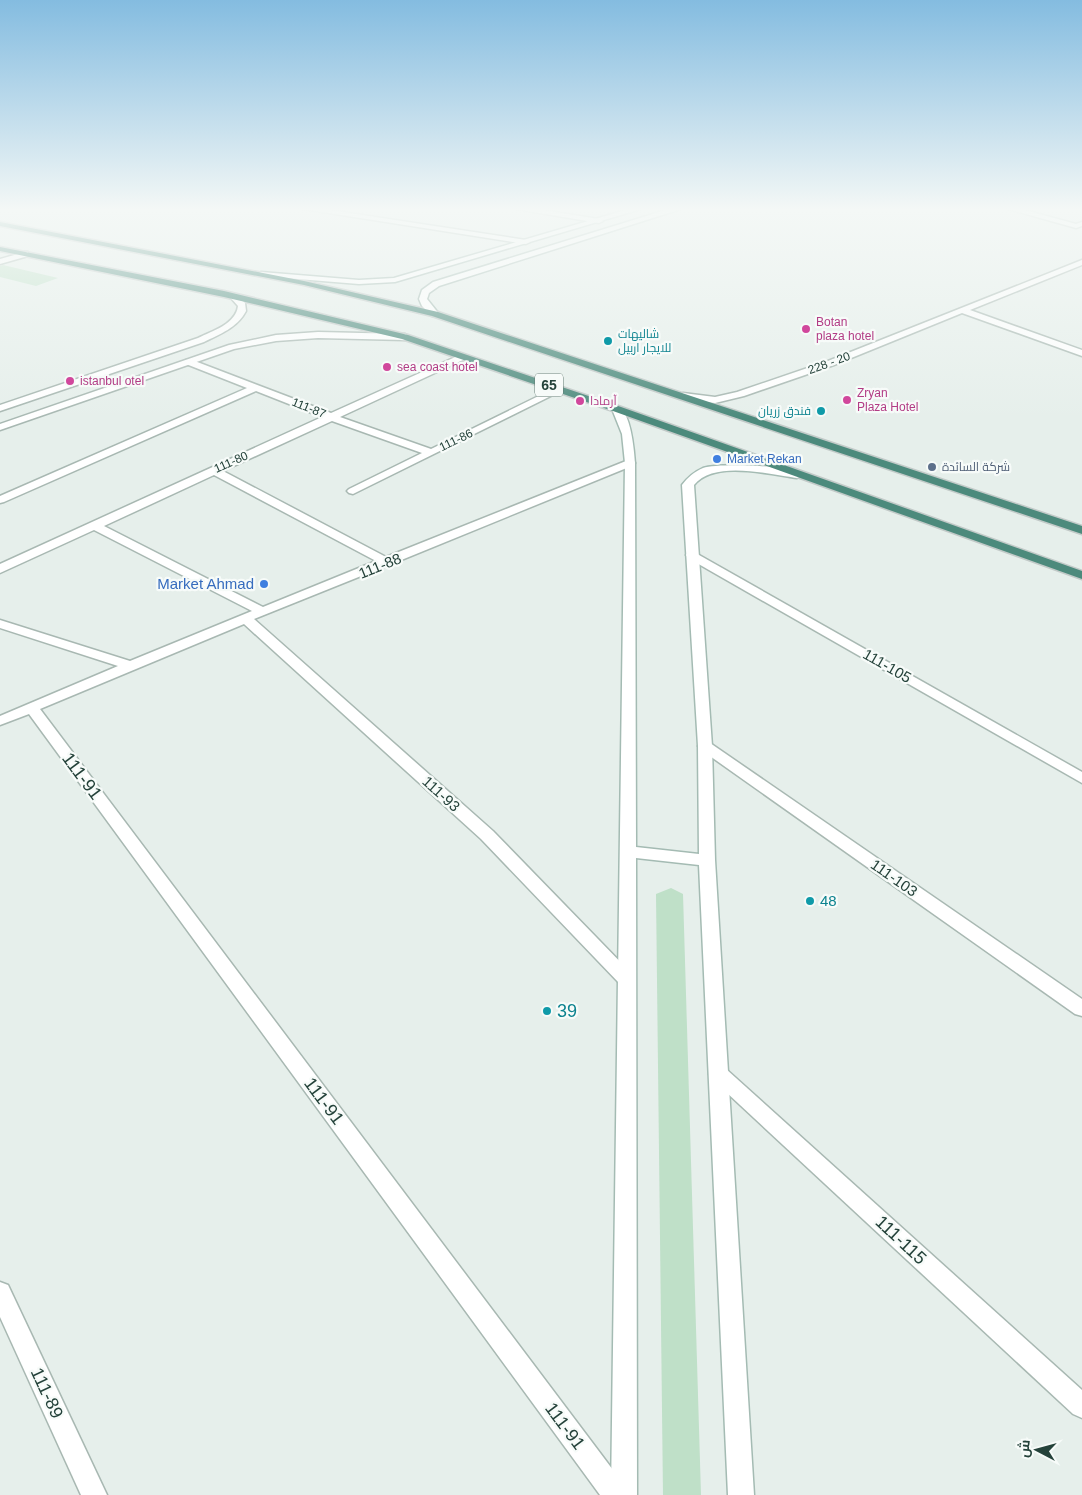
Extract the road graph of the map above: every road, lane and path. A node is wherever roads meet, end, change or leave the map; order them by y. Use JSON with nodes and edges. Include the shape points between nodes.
{"nodes":[{"id":1,"x":145,"y":279,"type":"edge"},
{"id":2,"x":282,"y":279,"type":"edge"},
{"id":3,"x":315,"y":279,"type":"edge"},
{"id":4,"x":396,"y":279,"type":"edge"},
{"id":5,"x":453,"y":279,"type":"edge"},
{"id":6,"x":1041,"y":279,"type":"edge"},
{"id":7,"x":234,"y":297,"type":"junction"},
{"id":8,"x":962,"y":311,"type":"junction"},
{"id":9,"x":436,"y":314,"type":"junction"},
{"id":10,"x":405,"y":337,"type":"junction"},
{"id":11,"x":179,"y":347,"type":"junction"},
{"id":12,"x":1082,"y":353,"type":"edge"},
{"id":13,"x":205,"y":356,"type":"junction"},
{"id":14,"x":462,"y":357,"type":"junction"},
{"id":15,"x":189,"y":362,"type":"junction"},
{"id":16,"x":257,"y":388,"type":"junction"},
{"id":17,"x":560,"y":389,"type":"junction"},
{"id":18,"x":682,"y":396,"type":"junction"},
{"id":19,"x":1,"y":407,"type":"edge"},
{"id":20,"x":617,"y":409,"type":"junction"},
{"id":21,"x":331,"y":417,"type":"junction"},
{"id":22,"x":0,"y":427,"type":"edge"},
{"id":23,"x":430,"y":452,"type":"junction"},
{"id":24,"x":630,"y":463,"type":"junction"},
{"id":25,"x":213,"y":470,"type":"junction"},
{"id":26,"x":797,"y":475,"type":"junction"},
{"id":27,"x":353,"y":491,"type":"dead end"},
{"id":28,"x":0,"y":500,"type":"edge"},
{"id":29,"x":93,"y":525,"type":"junction"},
{"id":30,"x":1082,"y":530,"type":"edge"},
{"id":31,"x":692,"y":555,"type":"junction"},
{"id":32,"x":388,"y":563,"type":"junction"},
{"id":33,"x":0,"y":569,"type":"edge"},
{"id":34,"x":1082,"y":575,"type":"edge"},
{"id":35,"x":264,"y":612,"type":"junction"},
{"id":36,"x":246,"y":619,"type":"junction"},
{"id":37,"x":0,"y":624,"type":"edge"},
{"id":38,"x":129,"y":665,"type":"junction"},
{"id":39,"x":32,"y":707,"type":"junction"},
{"id":40,"x":0,"y":721,"type":"edge"},
{"id":41,"x":705,"y":746,"type":"junction"},
{"id":42,"x":1082,"y":778,"type":"edge"},
{"id":43,"x":627,"y":852,"type":"junction"},
{"id":44,"x":707,"y":860,"type":"junction"},
{"id":45,"x":626,"y":980,"type":"junction"},
{"id":46,"x":1082,"y":1009,"type":"edge"},
{"id":47,"x":719,"y":1074,"type":"junction"},
{"id":48,"x":0,"y":1292,"type":"edge"},
{"id":49,"x":1082,"y":1406,"type":"edge"},
{"id":50,"x":94,"y":1495,"type":"edge"},
{"id":51,"x":616,"y":1495,"type":"edge"},
{"id":52,"x":624,"y":1495,"type":"edge"},
{"id":53,"x":741,"y":1495,"type":"edge"}],
"edges":[{"from":1,"to":7,"type":"highway","number":"65"},
{"from":2,"to":9,"type":"highway","number":"65"},
{"from":3,"to":4,"type":"street","via":[[352,282]]},
{"from":5,"to":9,"type":"street","via":[[425,292],[422,299]]},
{"from":6,"to":8,"type":"street","name":"228 - 20"},
{"from":7,"to":10,"type":"highway","number":"65"},
{"from":7,"to":11,"type":"street","via":[[243,309],[235,321]]},
{"from":8,"to":12,"type":"street"},
{"from":8,"to":18,"type":"street","name":"228 - 20","via":[[831,363],[740,394],[716,400]]},
{"from":9,"to":18,"type":"highway","number":"65"},
{"from":10,"to":13,"type":"street","via":[[332,334],[282,337]]},
{"from":10,"to":14,"type":"highway","number":"65"},
{"from":11,"to":13,"type":"street"},
{"from":11,"to":19,"type":"street"},
{"from":13,"to":15,"type":"street"},
{"from":14,"to":17,"type":"highway","number":"65"},
{"from":14,"to":21,"type":"street","name":"111-80"},
{"from":15,"to":16,"type":"street","name":"111-87"},
{"from":15,"to":22,"type":"street"},
{"from":16,"to":21,"type":"street","name":"111-87"},
{"from":16,"to":28,"type":"street"},
{"from":17,"to":20,"type":"highway","number":"65"},
{"from":17,"to":23,"type":"street","name":"111-86"},
{"from":18,"to":30,"type":"highway","number":"65"},
{"from":20,"to":24,"type":"street","via":[[627,434]]},
{"from":20,"to":26,"type":"highway","number":"65"},
{"from":21,"to":23,"type":"street","name":"111-87"},
{"from":21,"to":25,"type":"street","name":"111-80"},
{"from":23,"to":27,"type":"street","name":"111-86"},
{"from":24,"to":32,"type":"street","name":"111-88"},
{"from":24,"to":43,"type":"street"},
{"from":25,"to":29,"type":"street","name":"111-80"},
{"from":25,"to":32,"type":"street"},
{"from":26,"to":31,"type":"street","via":[[732,468],[714,469],[693,477],[688,485]]},
{"from":26,"to":34,"type":"highway","number":"65"},
{"from":29,"to":33,"type":"street","name":"111-80"},
{"from":29,"to":35,"type":"street"},
{"from":31,"to":41,"type":"street"},
{"from":31,"to":42,"type":"street","name":"111-105"},
{"from":32,"to":35,"type":"street","name":"111-88"},
{"from":35,"to":36,"type":"street","name":"111-88"},
{"from":36,"to":38,"type":"street","name":"111-88"},
{"from":36,"to":45,"type":"street","name":"111-93","via":[[487,835]]},
{"from":37,"to":38,"type":"street"},
{"from":38,"to":39,"type":"street","name":"111-88"},
{"from":39,"to":40,"type":"street","name":"111-88"},
{"from":39,"to":51,"type":"street","name":"111-91"},
{"from":41,"to":44,"type":"street"},
{"from":41,"to":46,"type":"street","name":"111-103"},
{"from":43,"to":44,"type":"street"},
{"from":43,"to":45,"type":"street"},
{"from":44,"to":47,"type":"street"},
{"from":45,"to":52,"type":"street"},
{"from":47,"to":49,"type":"street","name":"111-115"},
{"from":47,"to":53,"type":"street"},
{"from":48,"to":50,"type":"street","name":"111-89"}]}
